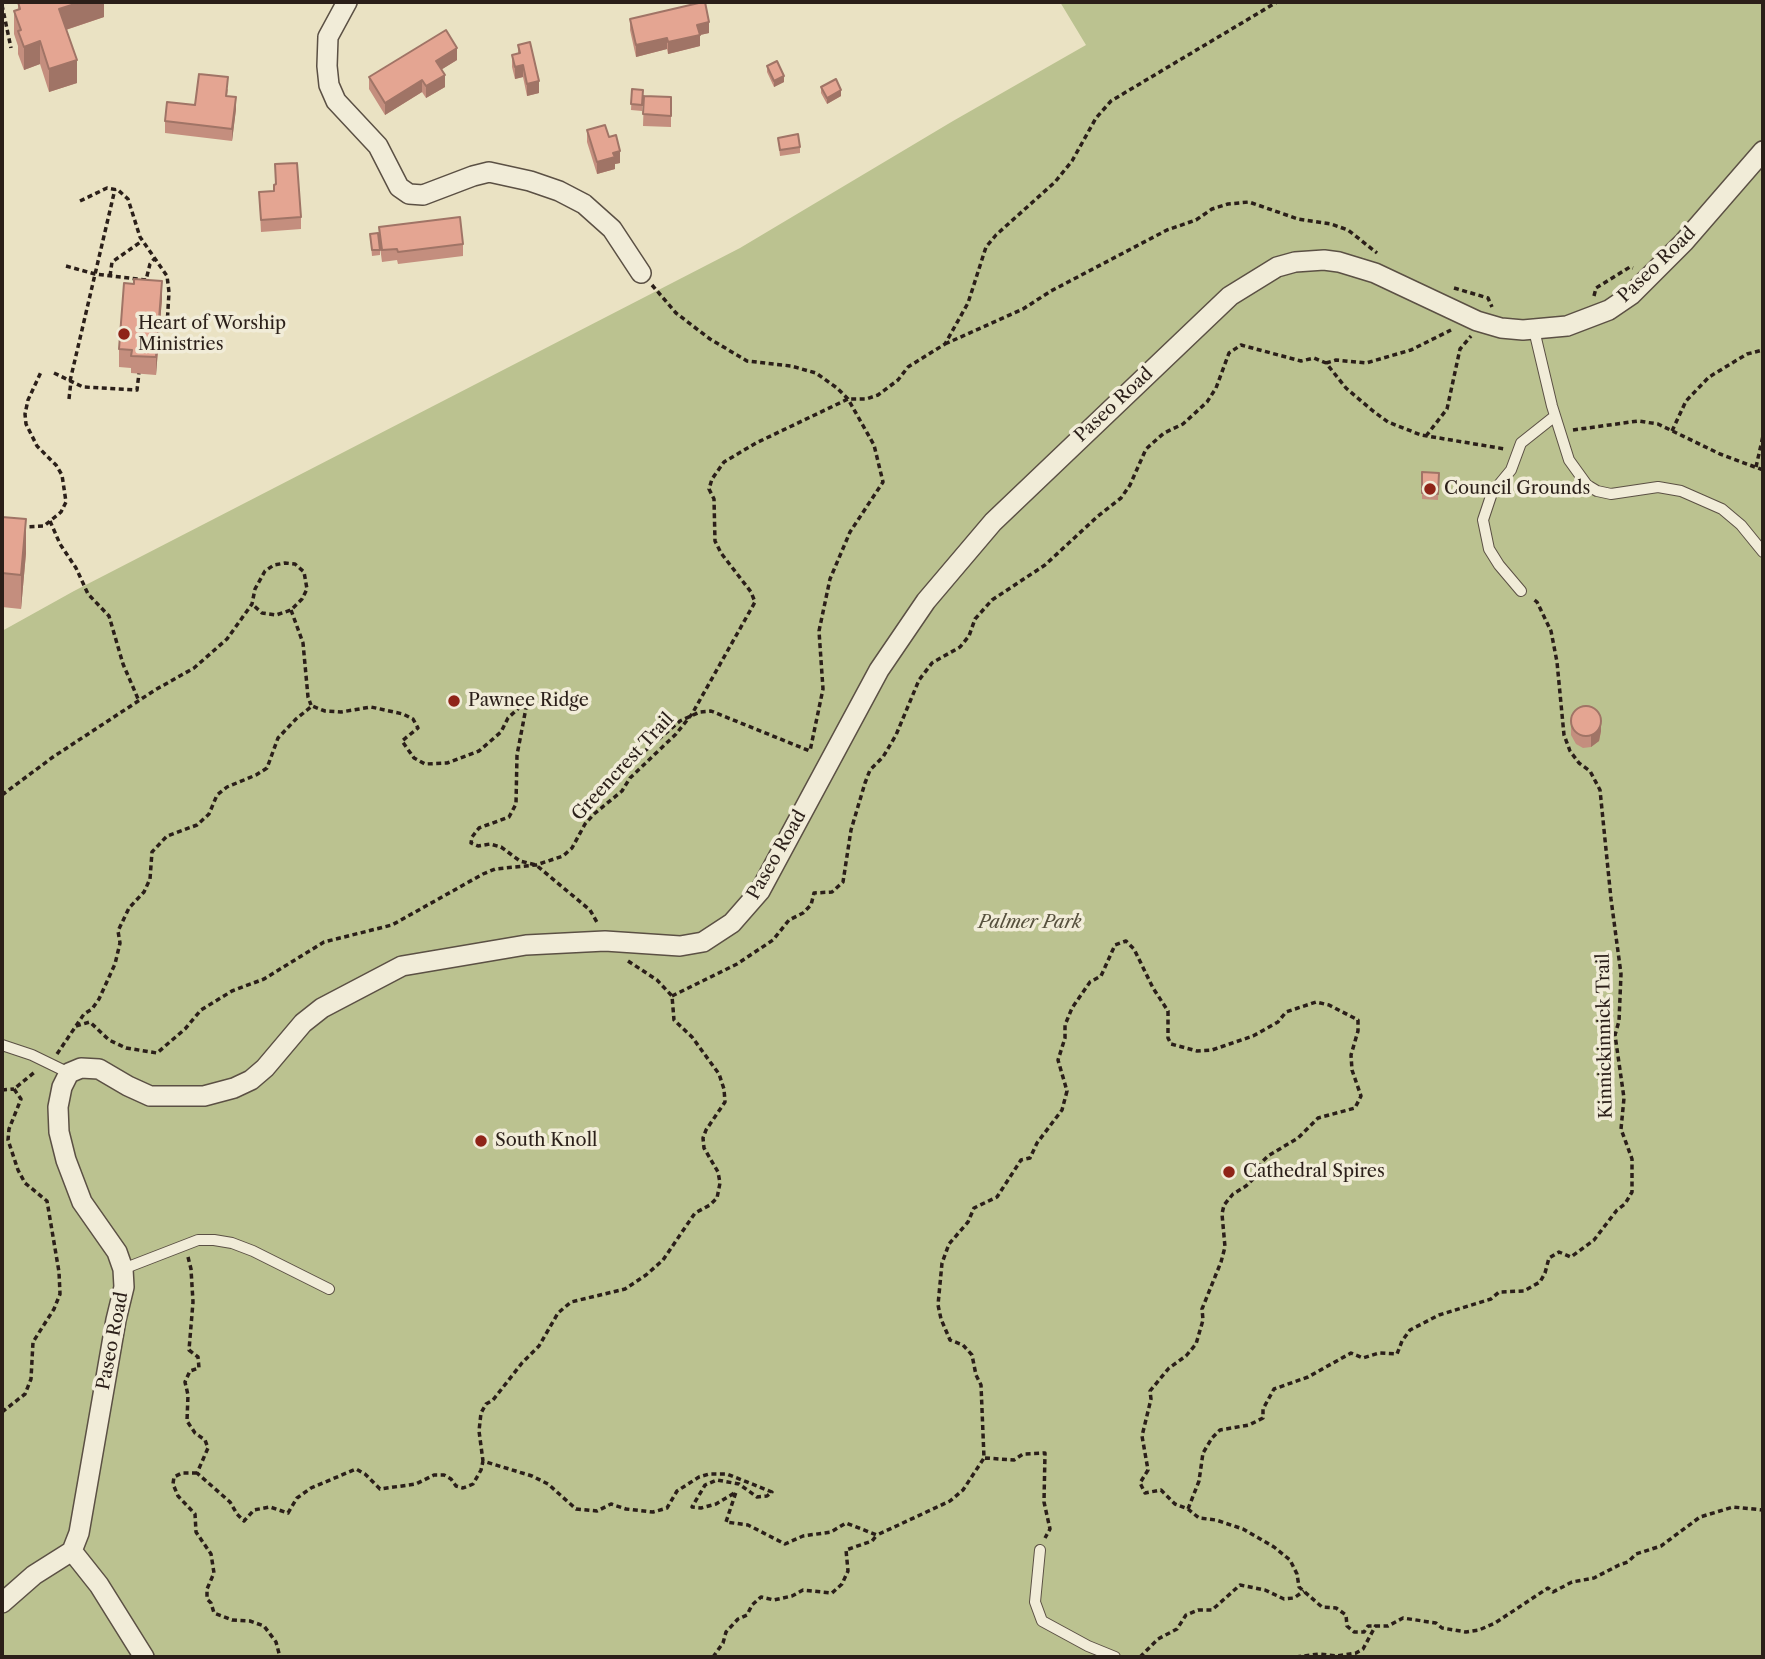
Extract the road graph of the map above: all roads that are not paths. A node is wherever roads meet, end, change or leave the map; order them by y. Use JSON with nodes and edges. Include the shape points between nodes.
{"nodes":[{"id":1,"x":347,"y":2,"type":"edge"},
{"id":2,"x":1763,"y":151,"type":"edge"},
{"id":3,"x":641,"y":273,"type":"road end"},
{"id":4,"x":1534,"y":330,"type":"junction"},
{"id":5,"x":1555,"y":416,"type":"junction"},
{"id":6,"x":1763,"y":552,"type":"edge"},
{"id":7,"x":1521,"y":591,"type":"road end"},
{"id":8,"x":2,"y":1045,"type":"edge"},
{"id":9,"x":61,"y":1068,"type":"junction"},
{"id":10,"x":123,"y":1269,"type":"junction"},
{"id":11,"x":329,"y":1289,"type":"dead end"},
{"id":12,"x":1040,"y":1550,"type":"road end"},
{"id":13,"x":72,"y":1551,"type":"junction"},
{"id":14,"x":2,"y":1604,"type":"edge"},
{"id":15,"x":144,"y":1657,"type":"edge"},
{"id":16,"x":1115,"y":1657,"type":"edge"}],
"edges":[{"from":1,"to":3,"type":"street","via":[[328,37],[329,85],[336,102],[378,146],[398,187],[423,195],[489,172],[559,191],[594,211],[612,229]]},
{"from":2,"to":4,"type":"street","name":"Paseo Road","via":[[1631,295],[1590,318]]},
{"from":4,"to":5,"type":"lane"},
{"from":4,"to":9,"type":"street","name":"Paseo Road","via":[[1501,328],[1375,273],[1324,260],[1277,267],[1230,296],[993,522],[926,601],[879,670],[760,891],[732,923],[703,942],[680,946],[605,941],[526,945],[402,965],[322,1008],[251,1080],[204,1096],[150,1096],[99,1069]]},
{"from":5,"to":6,"type":"lane","via":[[1573,467],[1587,485],[1611,494],[1658,487],[1681,491],[1721,509],[1741,524]]},
{"from":5,"to":7,"type":"lane","via":[[1516,450],[1483,520],[1489,549]]},
{"from":8,"to":9,"type":"lane"},
{"from":9,"to":10,"type":"street","name":"Paseo Road","via":[[59,1132],[66,1160],[82,1202],[117,1252]]},
{"from":10,"to":11,"type":"lane","via":[[198,1240],[232,1243]]},
{"from":10,"to":13,"type":"street","name":"Paseo Road","via":[[124,1287]]},
{"from":12,"to":16,"type":"lane","via":[[1035,1602],[1042,1621]]},
{"from":13,"to":14,"type":"street","via":[[34,1575]]},
{"from":13,"to":15,"type":"street"}]}
